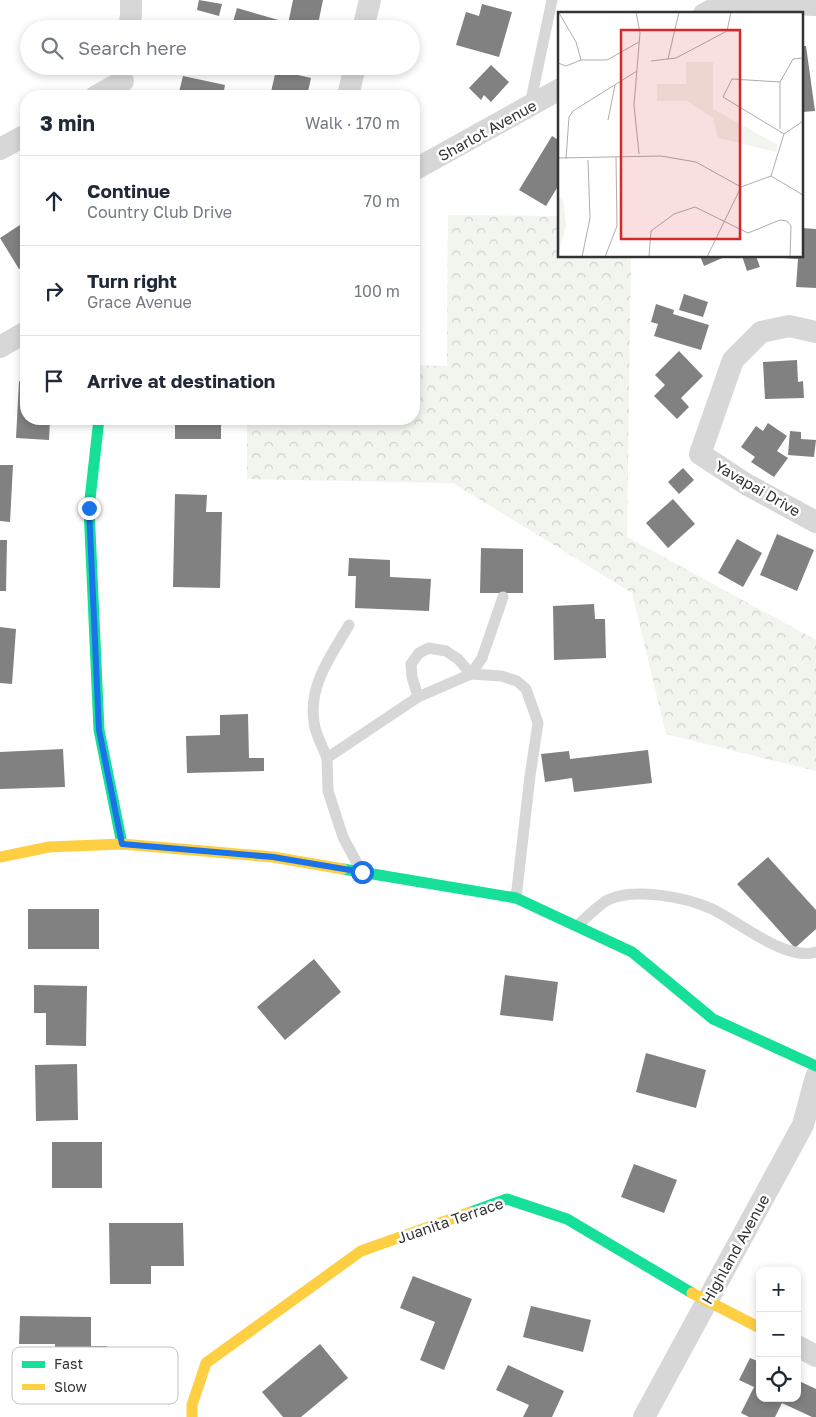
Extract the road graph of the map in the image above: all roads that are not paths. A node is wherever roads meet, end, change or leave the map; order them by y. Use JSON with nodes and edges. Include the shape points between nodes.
{"nodes":[{"id":1,"x":130,"y":0,"type":"edge"},
{"id":2,"x":370,"y":0,"type":"edge"},
{"id":3,"x":552,"y":0,"type":"edge"},
{"id":4,"x":727,"y":1,"type":"edge"},
{"id":5,"x":815,"y":5,"type":"edge"},
{"id":6,"x":708,"y":12,"type":"edge"},
{"id":7,"x":131,"y":20,"type":"edge"},
{"id":8,"x":365,"y":20,"type":"edge"},
{"id":9,"x":353,"y":75,"type":"edge"},
{"id":10,"x":124,"y":81,"type":"edge"},
{"id":11,"x":107,"y":90,"type":"edge"},
{"id":12,"x":349,"y":90,"type":"edge"},
{"id":13,"x":558,"y":90,"type":"edge"},
{"id":14,"x":530,"y":105,"type":"junction"},
{"id":15,"x":20,"y":138,"type":"edge"},
{"id":16,"x":0,"y":150,"type":"edge"},
{"id":17,"x":420,"y":167,"type":"edge"},
{"id":18,"x":816,"y":332,"type":"edge"},
{"id":19,"x":20,"y":335,"type":"edge"},
{"id":20,"x":0,"y":347,"type":"edge"},
{"id":21,"x":98,"y":425,"type":"edge"},
{"id":22,"x":816,"y":522,"type":"edge"},
{"id":23,"x":503,"y":597,"type":"dead end"},
{"id":24,"x":350,"y":625,"type":"dead end"},
{"id":25,"x":471,"y":674,"type":"junction"},
{"id":26,"x":418,"y":697,"type":"junction"},
{"id":27,"x":327,"y":758,"type":"junction"},
{"id":28,"x":122,"y":844,"type":"junction"},
{"id":29,"x":0,"y":857,"type":"edge"},
{"id":30,"x":362,"y":872,"type":"junction"},
{"id":31,"x":516,"y":898,"type":"junction"},
{"id":32,"x":577,"y":926,"type":"junction"},
{"id":33,"x":816,"y":952,"type":"edge"},
{"id":34,"x":816,"y":1066,"type":"edge"},
{"id":35,"x":816,"y":1077,"type":"edge"},
{"id":36,"x":706,"y":1301,"type":"junction"},
{"id":37,"x":756,"y":1326,"type":"edge"},
{"id":38,"x":801,"y":1348,"type":"edge"},
{"id":39,"x":816,"y":1356,"type":"edge"},
{"id":40,"x":192,"y":1417,"type":"edge"},
{"id":41,"x":644,"y":1417,"type":"edge"}],
"edges":[{"from":1,"to":7,"type":"street"},
{"from":2,"to":8,"type":"street"},
{"from":3,"to":14,"type":"lane"},
{"from":4,"to":5,"type":"street"},
{"from":4,"to":6,"type":"street"},
{"from":9,"to":12,"type":"street"},
{"from":10,"to":11,"type":"street"},
{"from":13,"to":14,"type":"street","name":"Sharlot Avenue"},
{"from":14,"to":17,"type":"street","name":"Sharlot Avenue"},
{"from":15,"to":16,"type":"street"},
{"from":18,"to":22,"type":"street","name":"Yavapai Drive","via":[[789,326],[761,332],[733,360],[700,454],[746,484]]},
{"from":19,"to":20,"type":"street"},
{"from":21,"to":28,"type":"street","via":[[89,508],[99,730]]},
{"from":23,"to":25,"type":"lane","via":[[482,658]]},
{"from":24,"to":27,"type":"lane","via":[[322,673],[313,696],[314,722]]},
{"from":25,"to":26,"type":"lane"},
{"from":25,"to":26,"type":"lane","via":[[452,655],[429,648],[419,653],[411,664]]},
{"from":25,"to":31,"type":"lane","via":[[501,676],[517,681],[526,689],[538,723]]},
{"from":26,"to":27,"type":"lane"},
{"from":27,"to":30,"type":"lane","via":[[328,791],[343,836]]},
{"from":28,"to":29,"type":"street","via":[[49,847]]},
{"from":28,"to":30,"type":"street","via":[[273,857]]},
{"from":30,"to":31,"type":"street"},
{"from":31,"to":32,"type":"street"},
{"from":32,"to":33,"type":"lane","via":[[609,899],[630,894],[670,896],[711,909],[784,950]]},
{"from":32,"to":34,"type":"street","via":[[632,952],[713,1019]]},
{"from":35,"to":36,"type":"street","name":"Highland Avenue","via":[[803,1125]]},
{"from":36,"to":37,"type":"street","name":"Juanita Terrace"},
{"from":36,"to":40,"type":"street","name":"Juanita Terrace","via":[[567,1219],[507,1199],[361,1251],[206,1363],[192,1405]]},
{"from":36,"to":41,"type":"street","name":"Highland Avenue"},
{"from":38,"to":39,"type":"street"}]}
